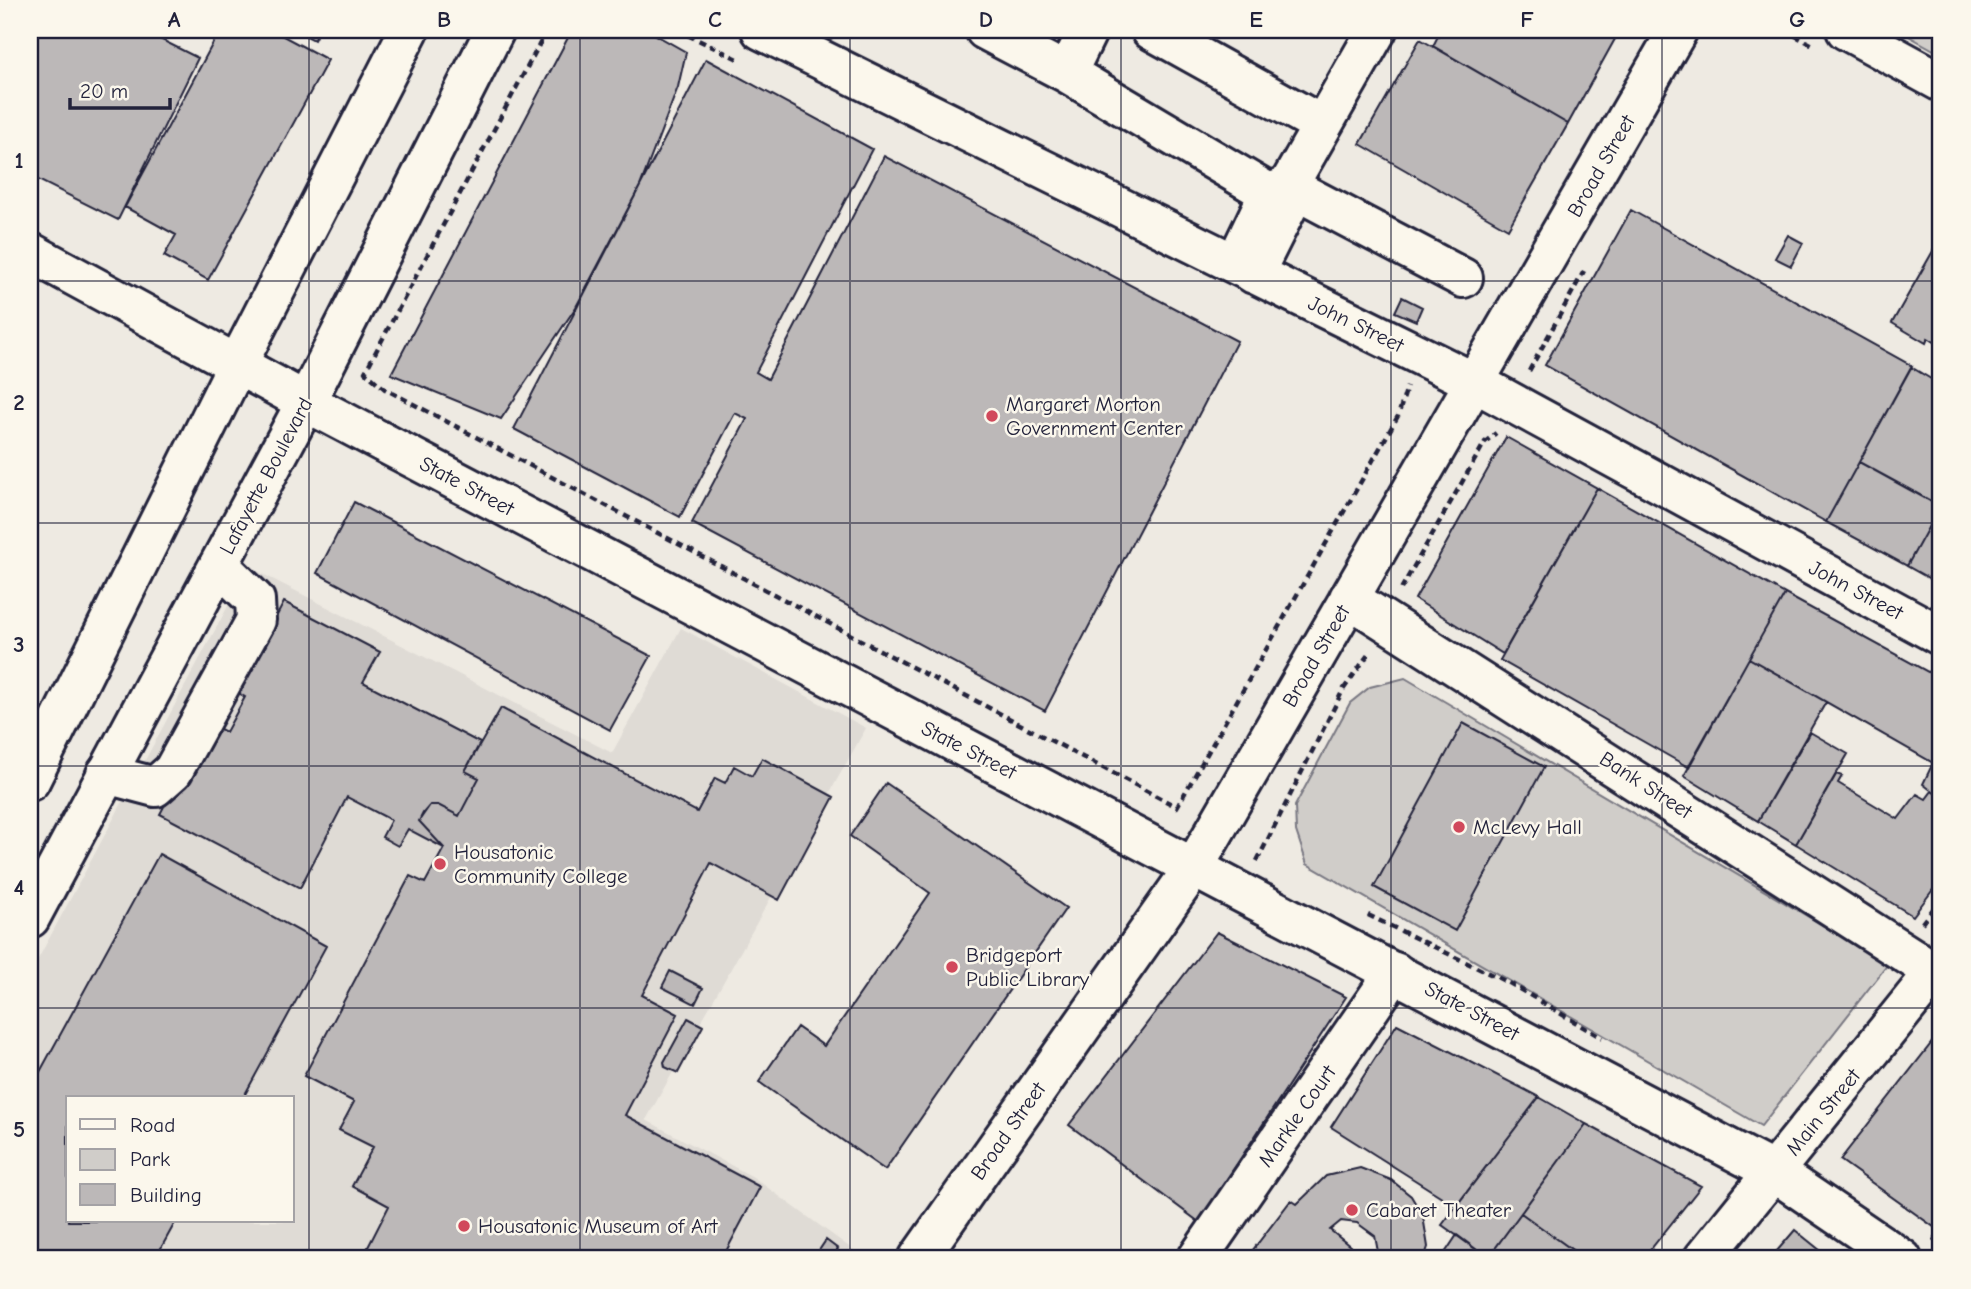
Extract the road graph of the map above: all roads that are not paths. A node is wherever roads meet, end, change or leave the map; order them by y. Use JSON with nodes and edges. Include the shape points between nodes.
{"nodes":[{"id":1,"x":408,"y":30,"type":"edge"},
{"id":2,"x":495,"y":30,"type":"edge"},
{"id":3,"x":985,"y":30,"type":"edge"},
{"id":4,"x":1088,"y":30,"type":"edge"},
{"id":5,"x":1151,"y":30,"type":"edge"},
{"id":6,"x":1678,"y":30,"type":"edge"},
{"id":7,"x":1846,"y":30,"type":"edge"},
{"id":8,"x":777,"y":33,"type":"edge"},
{"id":9,"x":1365,"y":34,"type":"edge"},
{"id":10,"x":1066,"y":73,"type":"junction"},
{"id":11,"x":1941,"y":82,"type":"edge"},
{"id":12,"x":1322,"y":125,"type":"junction"},
{"id":13,"x":1279,"y":190,"type":"junction"},
{"id":14,"x":30,"y":252,"type":"edge"},
{"id":15,"x":1245,"y":269,"type":"junction"},
{"id":16,"x":1463,"y":278,"type":"dead end"},
{"id":17,"x":237,"y":365,"type":"junction"},
{"id":18,"x":1476,"y":383,"type":"junction"},
{"id":19,"x":306,"y":402,"type":"junction"},
{"id":20,"x":219,"y":565,"type":"junction"},
{"id":21,"x":1349,"y":598,"type":"junction"},
{"id":22,"x":1941,"y":636,"type":"edge"},
{"id":23,"x":106,"y":774,"type":"junction"},
{"id":24,"x":30,"y":781,"type":"edge"},
{"id":25,"x":1194,"y":867,"type":"junction"},
{"id":26,"x":36,"y":895,"type":"edge"},
{"id":27,"x":1940,"y":970,"type":"edge"},
{"id":28,"x":1395,"y":972,"type":"junction"},
{"id":29,"x":1774,"y":1172,"type":"junction"},
{"id":30,"x":1916,"y":1248,"type":"edge"},
{"id":31,"x":918,"y":1259,"type":"edge"},
{"id":32,"x":1197,"y":1259,"type":"edge"},
{"id":33,"x":1703,"y":1259,"type":"edge"}],
"edges":[{"from":1,"to":17,"type":"street"},
{"from":2,"to":19,"type":"street","name":"Lafayette Boulevard"},
{"from":3,"to":10,"type":"street"},
{"from":4,"to":10,"type":"street"},
{"from":5,"to":12,"type":"street"},
{"from":6,"to":18,"type":"street","name":"Broad Street"},
{"from":7,"to":11,"type":"street"},
{"from":8,"to":15,"type":"street","name":"John Street"},
{"from":9,"to":12,"type":"street"},
{"from":10,"to":13,"type":"street"},
{"from":12,"to":13,"type":"street"},
{"from":13,"to":15,"type":"street","via":[[1289,204]]},
{"from":13,"to":16,"type":"street"},
{"from":14,"to":17,"type":"street","name":"State Street"},
{"from":15,"to":18,"type":"street","name":"John Street"},
{"from":17,"to":19,"type":"street","name":"State Street"},
{"from":17,"to":24,"type":"street"},
{"from":18,"to":21,"type":"street","name":"Broad Street"},
{"from":18,"to":22,"type":"street","name":"John Street"},
{"from":19,"to":20,"type":"street","name":"Lafayette Boulevard"},
{"from":19,"to":25,"type":"street","name":"State Street"},
{"from":20,"to":23,"type":"street","name":"Lafayette Boulevard"},
{"from":20,"to":23,"type":"street","via":[[255,600],[256,620],[173,771],[155,787]]},
{"from":21,"to":25,"type":"street","name":"Broad Street"},
{"from":21,"to":27,"type":"street","name":"Bank Street"},
{"from":23,"to":26,"type":"street","name":"Lafayette Boulevard"},
{"from":25,"to":28,"type":"street","name":"State Street"},
{"from":25,"to":31,"type":"street","name":"Broad Street"},
{"from":27,"to":29,"type":"street","name":"Main Street"},
{"from":28,"to":29,"type":"street","name":"State Street"},
{"from":28,"to":32,"type":"street","name":"Markle Court"},
{"from":29,"to":30,"type":"street","name":"State Street"},
{"from":29,"to":33,"type":"street","name":"Main Street"}]}
